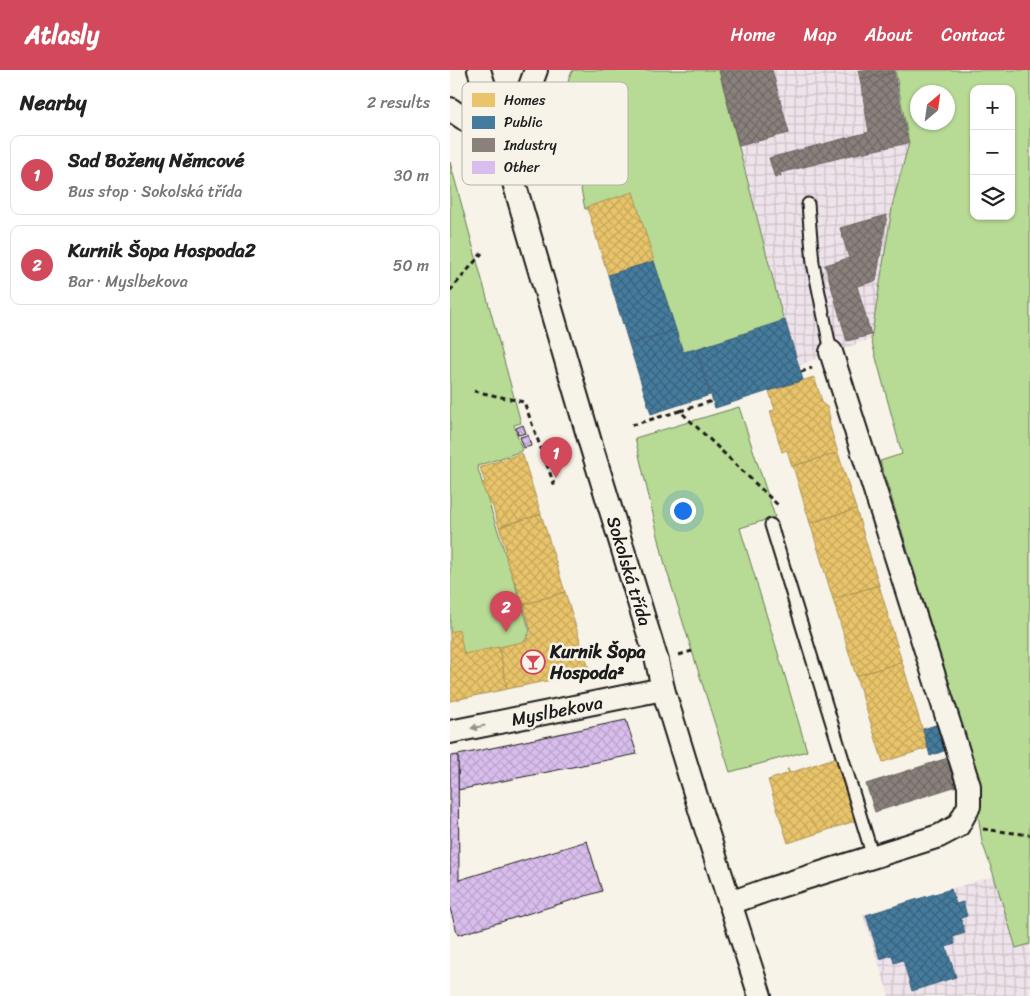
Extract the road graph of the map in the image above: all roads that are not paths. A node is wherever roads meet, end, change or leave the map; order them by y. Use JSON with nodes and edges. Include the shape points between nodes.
{"nodes":[{"id":1,"x":479,"y":70,"type":"edge"},
{"id":2,"x":536,"y":70,"type":"edge"},
{"id":3,"x":483,"y":82,"type":"edge"},
{"id":4,"x":532,"y":82,"type":"edge"},
{"id":5,"x":450,"y":109,"type":"edge"},
{"id":6,"x":462,"y":117,"type":"edge"},
{"id":7,"x":515,"y":185,"type":"edge"},
{"id":8,"x":808,"y":204,"type":"dead end"},
{"id":9,"x":832,"y":352,"type":"joint"},
{"id":10,"x":771,"y":525,"type":"dead end"},
{"id":11,"x":663,"y":688,"type":"junction"},
{"id":12,"x":450,"y":732,"type":"edge"},
{"id":13,"x":873,"y":858,"type":"junction"},
{"id":14,"x":730,"y":903,"type":"junction"},
{"id":15,"x":760,"y":996,"type":"edge"}],
"edges":[{"from":1,"to":3,"type":"street","name":"Sokolská třída"},
{"from":2,"to":4,"type":"street"},
{"from":5,"to":6,"type":"street"},
{"from":7,"to":11,"type":"street","name":"Sokolská třída"},
{"from":8,"to":9,"type":"lane","via":[[813,263]]},
{"from":9,"to":13,"type":"street","via":[[969,786],[969,806],[958,826],[939,836]]},
{"from":10,"to":13,"type":"lane"},
{"from":11,"to":12,"type":"street","name":"Myslbekova","one_way":true},
{"from":11,"to":14,"type":"street","name":"Sokolská třída"},
{"from":13,"to":14,"type":"street"},
{"from":14,"to":15,"type":"street","name":"Sokolská třída"}]}
